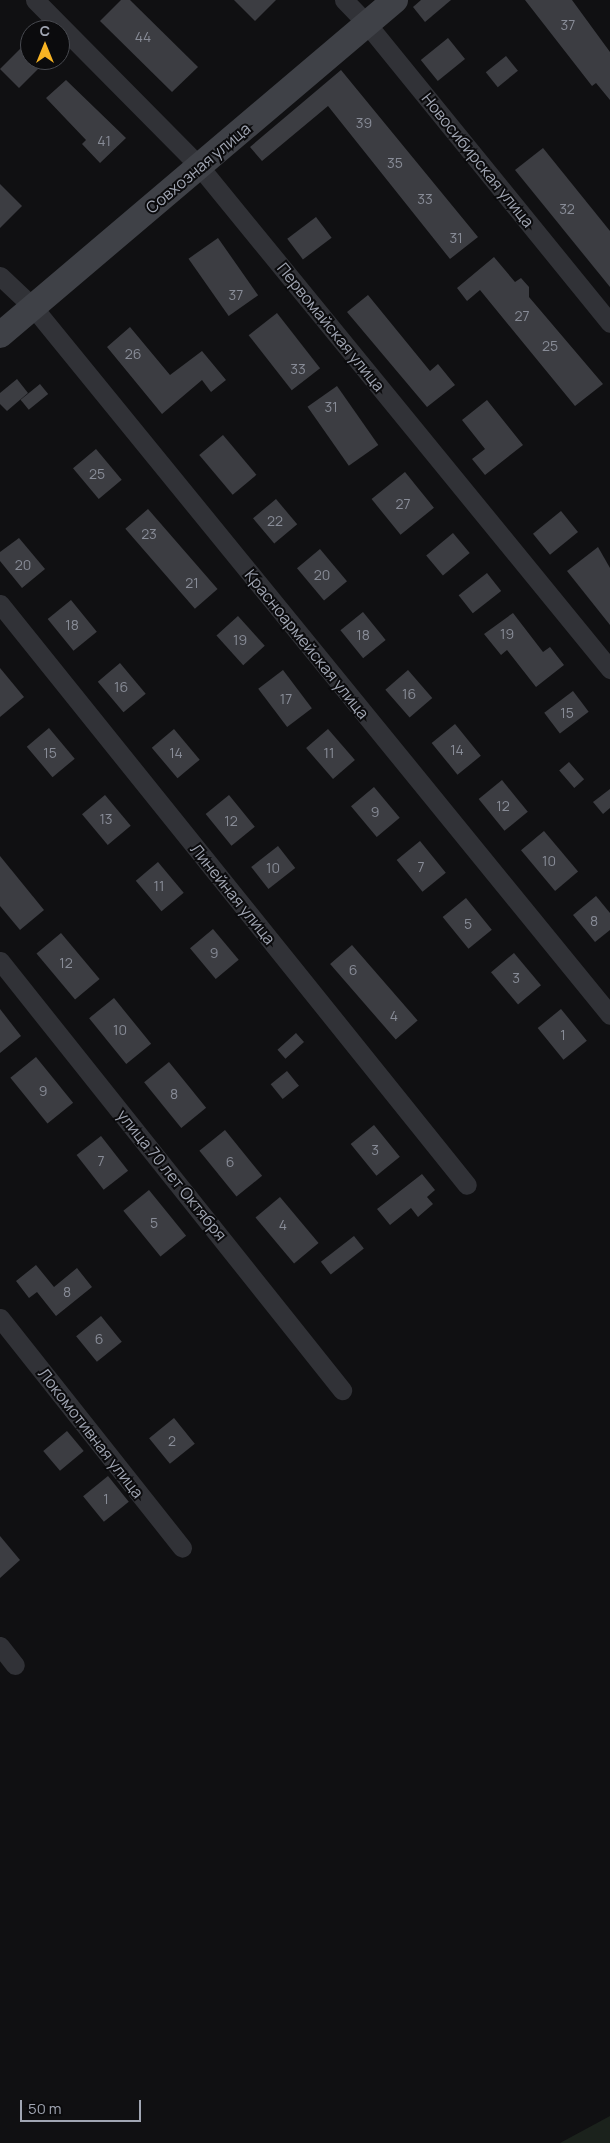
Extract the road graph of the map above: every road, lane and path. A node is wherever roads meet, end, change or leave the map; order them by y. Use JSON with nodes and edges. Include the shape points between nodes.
{"nodes":[{"id":1,"x":35,"y":0,"type":"edge"},
{"id":2,"x":344,"y":0,"type":"edge"},
{"id":3,"x":395,"y":0,"type":"edge"},
{"id":4,"x":367,"y":24,"type":"junction"},
{"id":5,"x":199,"y":166,"type":"junction"},
{"id":6,"x":0,"y":276,"type":"edge"},
{"id":7,"x":33,"y":307,"type":"junction"},
{"id":8,"x":610,"y":323,"type":"edge"},
{"id":9,"x":0,"y":335,"type":"edge"},
{"id":10,"x":0,"y":604,"type":"edge"},
{"id":11,"x":610,"y":669,"type":"edge"},
{"id":12,"x":0,"y":961,"type":"edge"},
{"id":13,"x":610,"y":1016,"type":"edge"},
{"id":14,"x":467,"y":1185,"type":"dead end"},
{"id":15,"x":0,"y":1318,"type":"edge"},
{"id":16,"x":342,"y":1390,"type":"dead end"},
{"id":17,"x":182,"y":1548,"type":"dead end"},
{"id":18,"x":0,"y":1646,"type":"edge"},
{"id":19,"x":15,"y":1664,"type":"dead end"}],
"edges":[{"from":1,"to":5,"type":"street","name":"Первомайская улица"},
{"from":2,"to":4,"type":"street","name":"Новосибирская улица"},
{"from":3,"to":4,"type":"street","name":"Совхозная улица"},
{"from":4,"to":5,"type":"street","name":"Совхозная улица"},
{"from":4,"to":8,"type":"street","name":"Новосибирская улица"},
{"from":5,"to":7,"type":"street","name":"Совхозная улица"},
{"from":5,"to":11,"type":"street","name":"Первомайская улица"},
{"from":6,"to":7,"type":"street","name":"Красноармейская улица"},
{"from":7,"to":9,"type":"street","name":"Совхозная улица"},
{"from":7,"to":13,"type":"street","name":"Красноармейская улица"},
{"from":10,"to":14,"type":"street","name":"Линейная улица"},
{"from":12,"to":16,"type":"street","name":"улица 70 лет Октября"},
{"from":15,"to":17,"type":"street","name":"Локомотивная улица"},
{"from":18,"to":19,"type":"street"}]}
